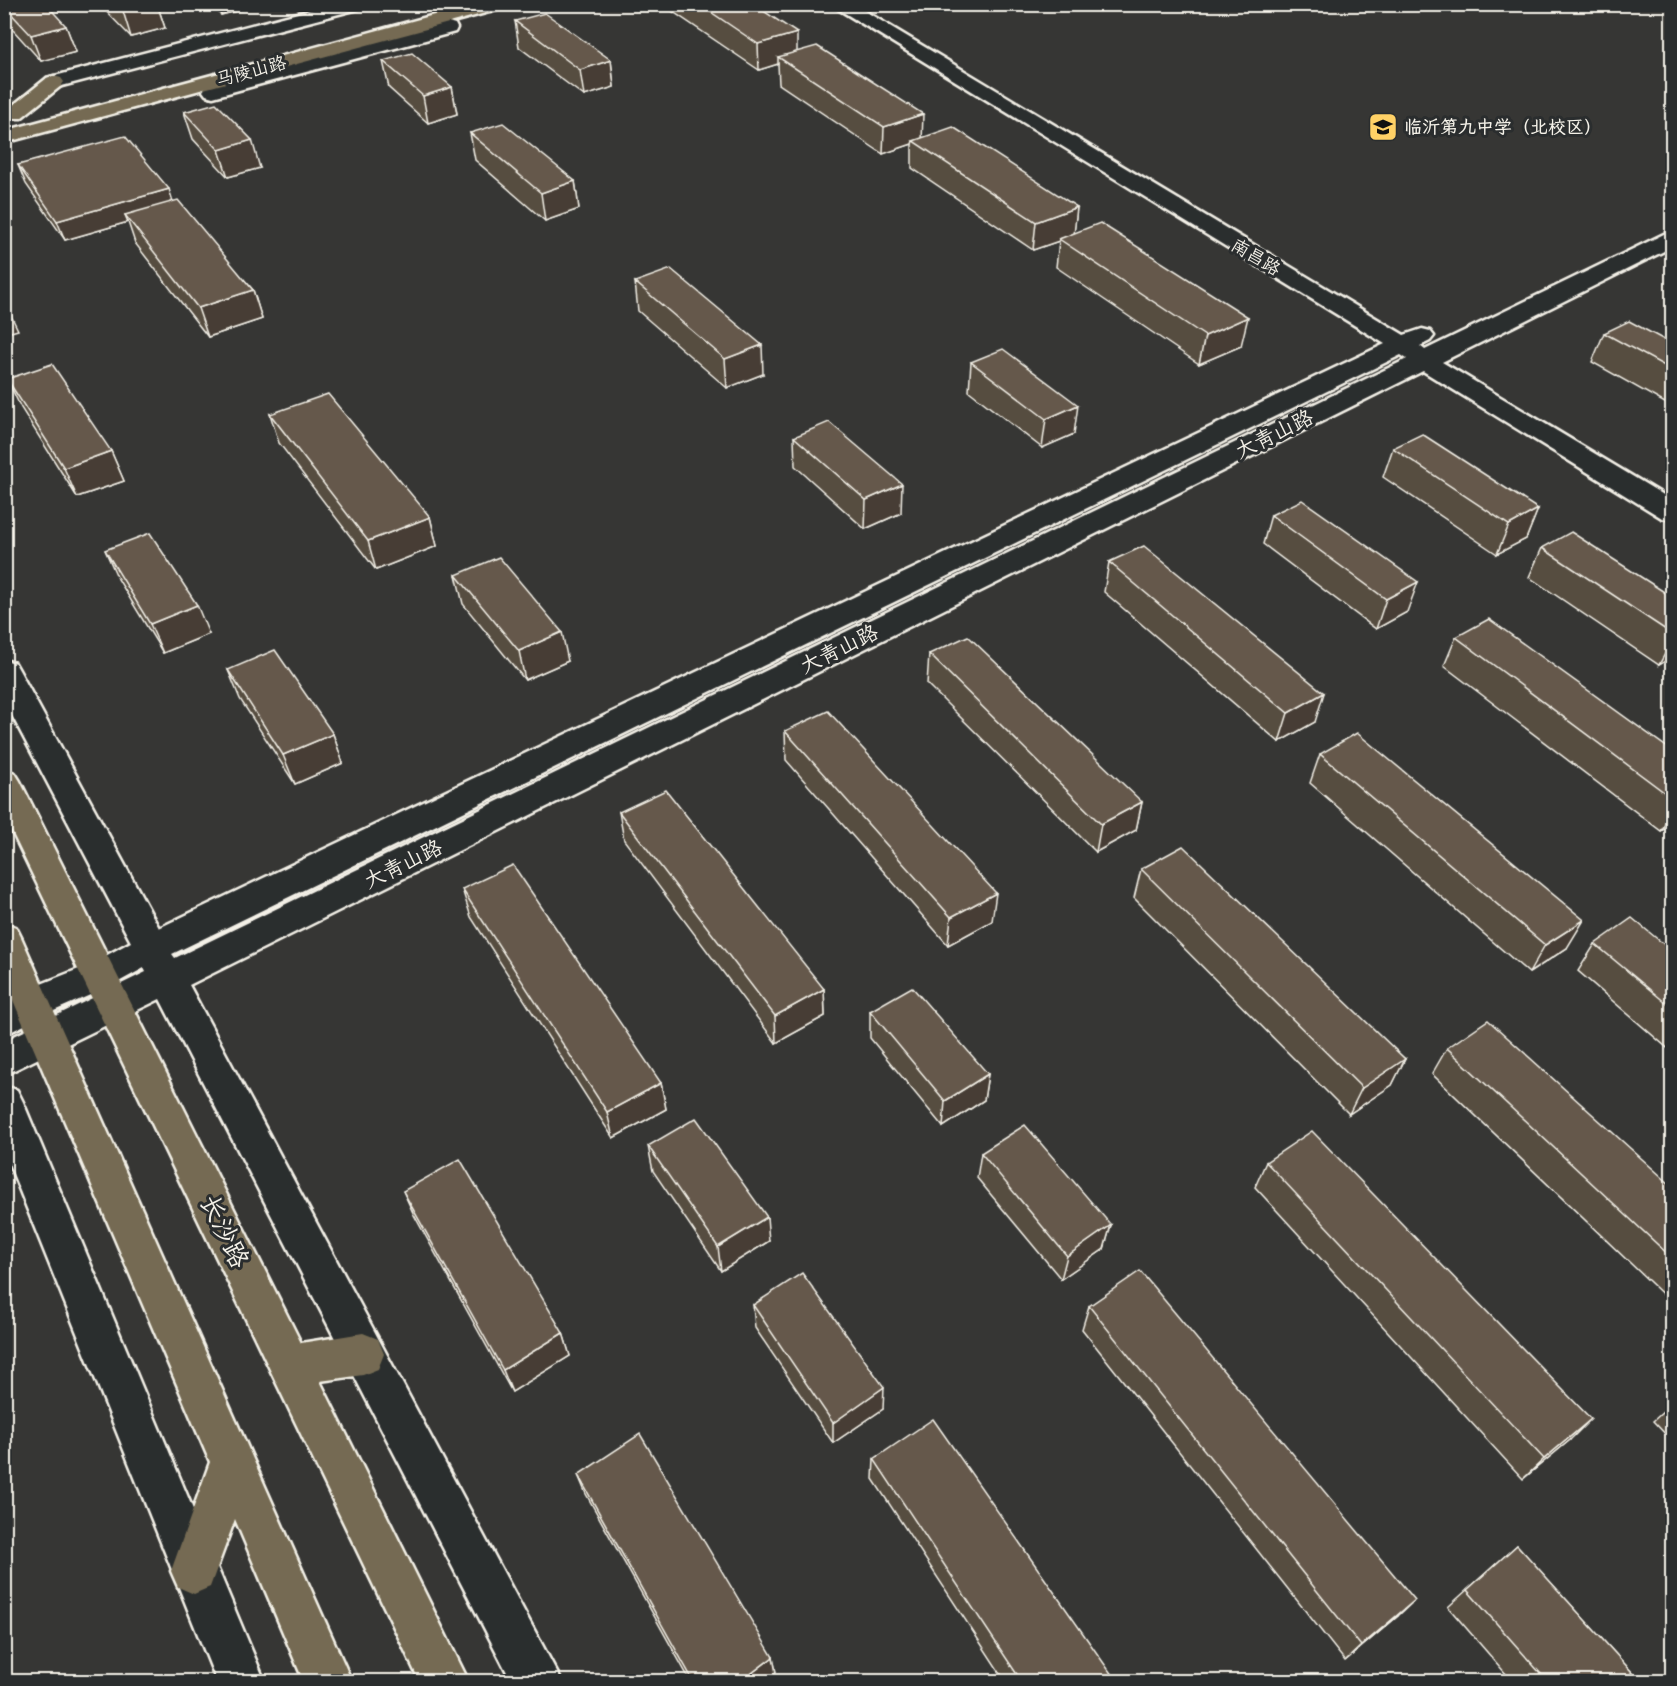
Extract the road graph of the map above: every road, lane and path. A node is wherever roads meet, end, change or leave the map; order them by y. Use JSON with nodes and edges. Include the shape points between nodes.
{"nodes":[{"id":1,"x":356,"y":4,"type":"edge"},
{"id":2,"x":428,"y":4,"type":"edge"},
{"id":3,"x":498,"y":4,"type":"edge"},
{"id":4,"x":839,"y":4,"type":"edge"},
{"id":5,"x":455,"y":21,"type":"junction"},
{"id":6,"x":228,"y":57,"type":"dead end"},
{"id":7,"x":54,"y":82,"type":"joint"},
{"id":8,"x":182,"y":89,"type":"junction"},
{"id":9,"x":213,"y":91,"type":"joint"},
{"id":10,"x":59,"y":102,"type":"dead end"},
{"id":11,"x":9,"y":115,"type":"edge"},
{"id":12,"x":4,"y":137,"type":"edge"},
{"id":13,"x":1672,"y":216,"type":"edge"},
{"id":14,"x":1672,"y":239,"type":"edge"},
{"id":15,"x":1413,"y":353,"type":"junction"},
{"id":16,"x":1672,"y":512,"type":"edge"},
{"id":17,"x":4,"y":670,"type":"edge"},
{"id":18,"x":4,"y":781,"type":"edge"},
{"id":19,"x":4,"y":937,"type":"edge"},
{"id":20,"x":161,"y":963,"type":"junction"},
{"id":21,"x":109,"y":990,"type":"junction"},
{"id":22,"x":29,"y":1020,"type":"edge"},
{"id":23,"x":4,"y":1059,"type":"edge"},
{"id":24,"x":4,"y":1102,"type":"edge"},
{"id":25,"x":363,"y":1354,"type":"junction"},
{"id":26,"x":290,"y":1365,"type":"junction"},
{"id":27,"x":232,"y":1463,"type":"junction"},
{"id":28,"x":194,"y":1571,"type":"junction"},
{"id":29,"x":241,"y":1682,"type":"edge"},
{"id":30,"x":328,"y":1682,"type":"edge"},
{"id":31,"x":446,"y":1682,"type":"edge"},
{"id":32,"x":538,"y":1682,"type":"edge"}],
"edges":[{"from":1,"to":7,"type":"street"},
{"from":2,"to":6,"type":"main road","name":"马陵山路"},
{"from":3,"to":5,"type":"main road","name":"马陵山路"},
{"from":4,"to":15,"type":"street","name":"南昌路"},
{"from":5,"to":8,"type":"main road","name":"马陵山路"},
{"from":5,"to":9,"type":"street"},
{"from":7,"to":11,"type":"main road"},
{"from":8,"to":9,"type":"main road"},
{"from":8,"to":12,"type":"main road","name":"马陵山路"},
{"from":10,"to":11,"type":"main road"},
{"from":13,"to":15,"type":"street","name":"大青山路"},
{"from":14,"to":15,"type":"street","name":"大青山路"},
{"from":15,"to":16,"type":"street","name":"南昌路"},
{"from":15,"to":20,"type":"street","name":"大青山路"},
{"from":17,"to":20,"type":"street"},
{"from":18,"to":21,"type":"main road","name":"长沙路"},
{"from":19,"to":22,"type":"main road"},
{"from":20,"to":21,"type":"street","name":"大青山路"},
{"from":20,"to":25,"type":"street"},
{"from":21,"to":22,"type":"street","name":"大青山路"},
{"from":21,"to":26,"type":"main road","name":"长沙路"},
{"from":22,"to":23,"type":"street","name":"大青山路"},
{"from":22,"to":27,"type":"main road"},
{"from":24,"to":28,"type":"street"},
{"from":25,"to":26,"type":"main road"},
{"from":25,"to":32,"type":"street"},
{"from":26,"to":31,"type":"main road","name":"长沙路"},
{"from":27,"to":28,"type":"main road"},
{"from":27,"to":30,"type":"main road"},
{"from":28,"to":29,"type":"street"}]}
